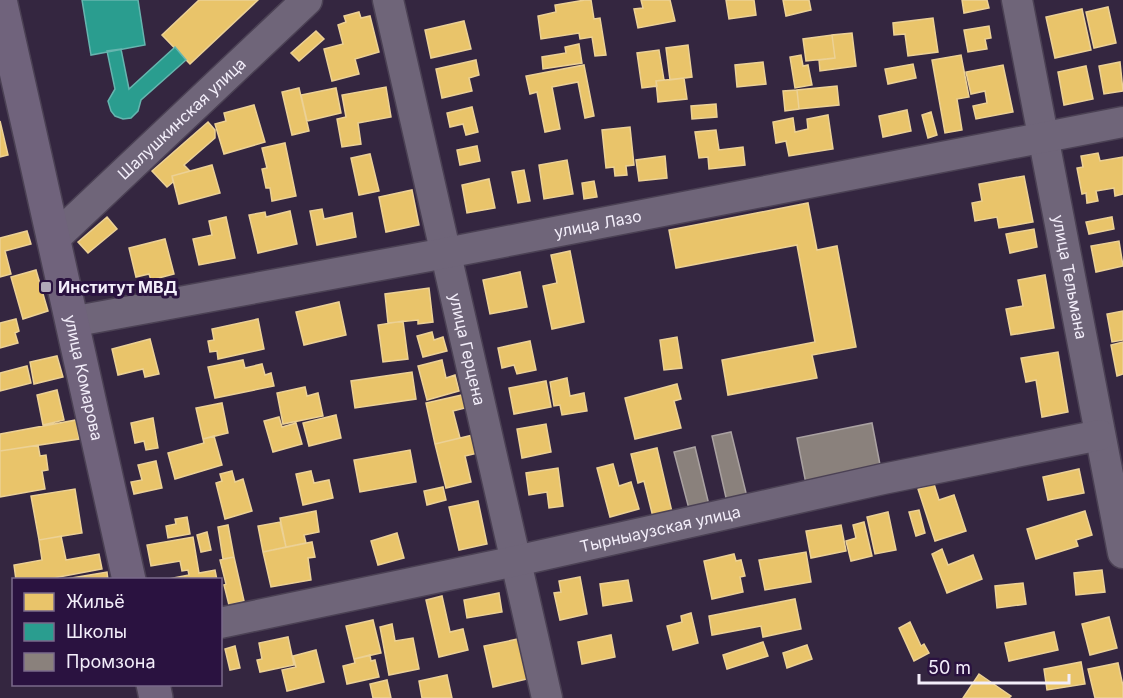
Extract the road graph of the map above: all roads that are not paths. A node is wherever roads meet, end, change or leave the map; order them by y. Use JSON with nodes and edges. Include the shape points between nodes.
{"nodes":[{"id":1,"x":0,"y":0,"type":"edge"},
{"id":2,"x":307,"y":0,"type":"edge"},
{"id":3,"x":388,"y":0,"type":"edge"},
{"id":4,"x":1017,"y":0,"type":"edge"},
{"id":5,"x":1123,"y":122,"type":"edge"},
{"id":6,"x":1042,"y":136,"type":"junction"},
{"id":7,"x":55,"y":238,"type":"junction"},
{"id":8,"x":446,"y":253,"type":"junction"},
{"id":9,"x":71,"y":322,"type":"junction"},
{"id":10,"x":1100,"y":435,"type":"junction"},
{"id":11,"x":1123,"y":553,"type":"edge"},
{"id":12,"x":516,"y":561,"type":"junction"},
{"id":13,"x":129,"y":578,"type":"edge"},
{"id":14,"x":222,"y":623,"type":"edge"},
{"id":15,"x":547,"y":698,"type":"edge"}],
"edges":[{"from":1,"to":7,"type":"main road","name":"улица Комарова"},
{"from":2,"to":7,"type":"street","name":"Шалушкинская улица"},
{"from":3,"to":8,"type":"street","name":"улица Герцена"},
{"from":4,"to":6,"type":"street","name":"улица Тельмана"},
{"from":5,"to":6,"type":"street","name":"улица Лазо"},
{"from":6,"to":8,"type":"street","name":"улица Лазо"},
{"from":6,"to":10,"type":"street","name":"улица Тельмана"},
{"from":7,"to":9,"type":"main road","name":"улица Комарова"},
{"from":8,"to":9,"type":"street","name":"улица Лазо"},
{"from":8,"to":12,"type":"street","name":"улица Герцена"},
{"from":9,"to":13,"type":"main road","name":"улица Комарова"},
{"from":10,"to":11,"type":"street","name":"улица Тельмана"},
{"from":10,"to":12,"type":"street","name":"Тырныаузская улица"},
{"from":12,"to":14,"type":"street","name":"Тырныаузская улица"},
{"from":12,"to":15,"type":"street","name":"улица Герцена"}]}
